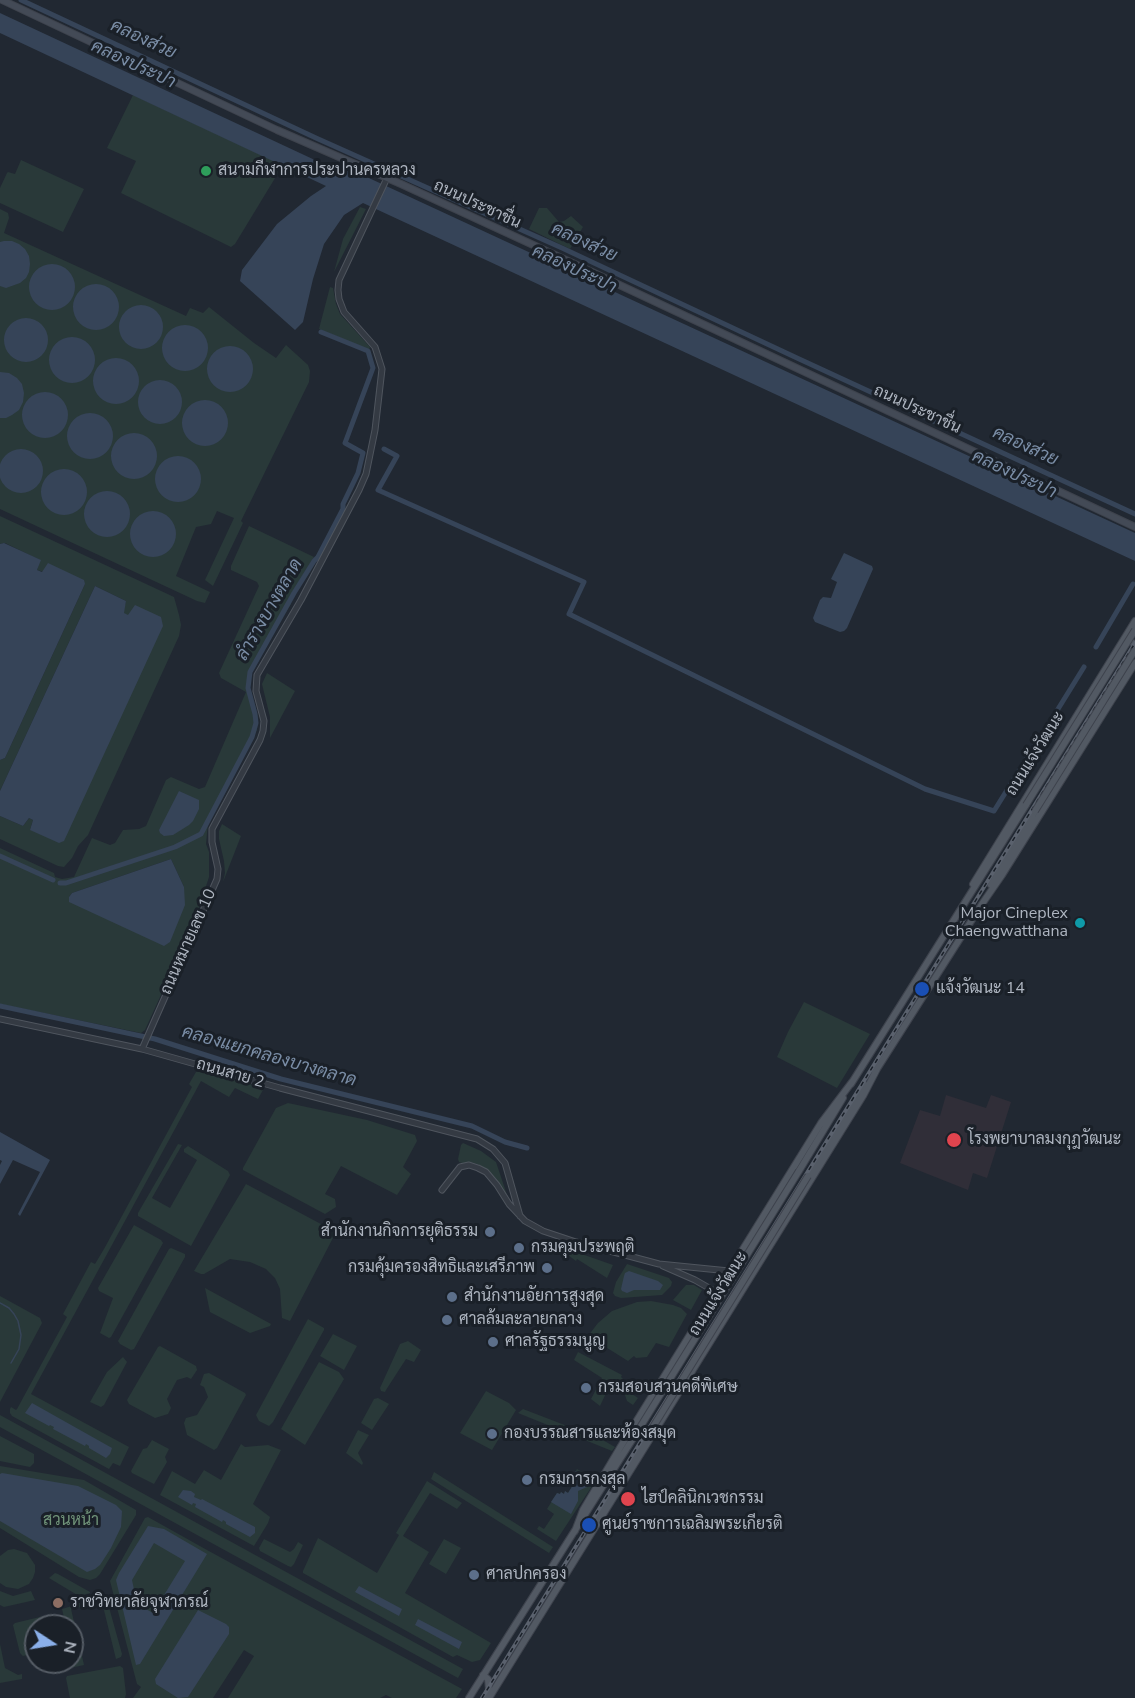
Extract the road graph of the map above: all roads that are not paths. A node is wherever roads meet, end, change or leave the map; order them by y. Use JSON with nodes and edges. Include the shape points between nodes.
{"nodes":[{"id":1,"x":2,"y":0,"type":"edge"},
{"id":2,"x":386,"y":180,"type":"junction"},
{"id":3,"x":1135,"y":527,"type":"edge"},
{"id":4,"x":1135,"y":621,"type":"edge"},
{"id":5,"x":1133,"y":629,"type":"edge"},
{"id":6,"x":1135,"y":644,"type":"edge"},
{"id":7,"x":1135,"y":650,"type":"edge"},
{"id":8,"x":1135,"y":663,"type":"edge"},
{"id":9,"x":1084,"y":703,"type":"junction"},
{"id":10,"x":1101,"y":718,"type":"junction"},
{"id":11,"x":964,"y":904,"type":"junction"},
{"id":12,"x":982,"y":904,"type":"junction"},
{"id":13,"x":0,"y":1019,"type":"edge"},
{"id":14,"x":142,"y":1049,"type":"junction"},
{"id":15,"x":877,"y":1069,"type":"junction"},
{"id":16,"x":852,"y":1082,"type":"junction"},
{"id":17,"x":442,"y":1190,"type":"dead end"},
{"id":18,"x":520,"y":1216,"type":"junction"},
{"id":19,"x":735,"y":1262,"type":"junction"},
{"id":20,"x":659,"y":1264,"type":"junction"},
{"id":21,"x":729,"y":1271,"type":"junction"},
{"id":22,"x":755,"y":1272,"type":"junction"},
{"id":23,"x":716,"y":1293,"type":"junction"},
{"id":24,"x":735,"y":1304,"type":"junction"},
{"id":25,"x":702,"y":1314,"type":"junction"},
{"id":26,"x":720,"y":1328,"type":"junction"},
{"id":27,"x":575,"y":1531,"type":"junction"},
{"id":28,"x":589,"y":1537,"type":"junction"},
{"id":29,"x":483,"y":1675,"type":"junction"},
{"id":30,"x":469,"y":1698,"type":"edge"},
{"id":31,"x":488,"y":1698,"type":"edge"}],
"edges":[{"from":1,"to":2,"type":"main road","name":"ถนนประชาชื่น"},
{"from":2,"to":3,"type":"main road","name":"ถนนประชาชื่น"},
{"from":2,"to":14,"type":"street","name":"ถนนหมายเลข 10","via":[[339,280],[344,312],[375,347],[382,374],[366,474],[257,675],[263,731],[212,829],[217,879]]},
{"from":4,"to":5,"type":"main road","name":"ถนนแจ้งวัฒนะ"},
{"from":5,"to":6,"type":"main road","via":[[1129,638]]},
{"from":5,"to":9,"type":"main road","name":"ถนนแจ้งวัฒนะ"},
{"from":5,"to":11,"type":"main road","name":"ถนนแจ้งวัฒนะ","bridge":true},
{"from":7,"to":12,"type":"main road","name":"ถนนแจ้งวัฒนะ","bridge":true},
{"from":8,"to":10,"type":"main road","name":"ถนนแจ้งวัฒนะ"},
{"from":9,"to":10,"type":"main road","via":[[1098,698],[1104,706]]},
{"from":9,"to":11,"type":"main road","name":"ถนนแจ้งวัฒนะ","via":[[977,876]]},
{"from":10,"to":12,"type":"main road","name":"ถนนแจ้งวัฒนะ"},
{"from":11,"to":16,"type":"main road","name":"ถนนแจ้งวัฒนะ"},
{"from":12,"to":15,"type":"main road","name":"ถนนแจ้งวัฒนะ"},
{"from":13,"to":14,"type":"street","name":"ถนนสาย 2"},
{"from":14,"to":18,"type":"street","name":"ถนนสาย 2","via":[[486,1143],[505,1163]]},
{"from":15,"to":22,"type":"main road","name":"ถนนแจ้งวัฒนะ"},
{"from":15,"to":28,"type":"main road","name":"ถนนแจ้งวัฒนะ","bridge":true,"via":[[648,1434]]},
{"from":16,"to":19,"type":"main road","name":"ถนนแจ้งวัฒนะ","via":[[821,1123]]},
{"from":16,"to":27,"type":"main road","name":"ถนนแจ้งวัฒนะ","bridge":true},
{"from":17,"to":18,"type":"street","via":[[460,1167],[478,1168],[486,1172]]},
{"from":18,"to":20,"type":"street","via":[[558,1237]]},
{"from":19,"to":21,"type":"main road","name":"ถนนแจ้งวัฒนะ"},
{"from":19,"to":22,"type":"main road","via":[[741,1272]]},
{"from":20,"to":21,"type":"street"},
{"from":20,"to":23,"type":"street"},
{"from":21,"to":23,"type":"main road","name":"ถนนแจ้งวัฒนะ"},
{"from":22,"to":24,"type":"main road","name":"ถนนแจ้งวัฒนะ"},
{"from":23,"to":24,"type":"main road"},
{"from":23,"to":25,"type":"main road","name":"ถนนแจ้งวัฒนะ"},
{"from":24,"to":26,"type":"main road","name":"ถนนแจ้งวัฒนะ"},
{"from":25,"to":26,"type":"main road","via":[[715,1313]]},
{"from":25,"to":27,"type":"main road","name":"ถนนแจ้งวัฒนะ","via":[[594,1490]]},
{"from":26,"to":28,"type":"main road","name":"ถนนแจ้งวัฒนะ"},
{"from":27,"to":29,"type":"main road","name":"ถนนแจ้งวัฒนะ"},
{"from":28,"to":31,"type":"main road","name":"ถนนแจ้งวัฒนะ"},
{"from":29,"to":30,"type":"main road","name":"ถนนแจ้งวัฒนะ"},
{"from":29,"to":31,"type":"main road","via":[[488,1679]]}]}
